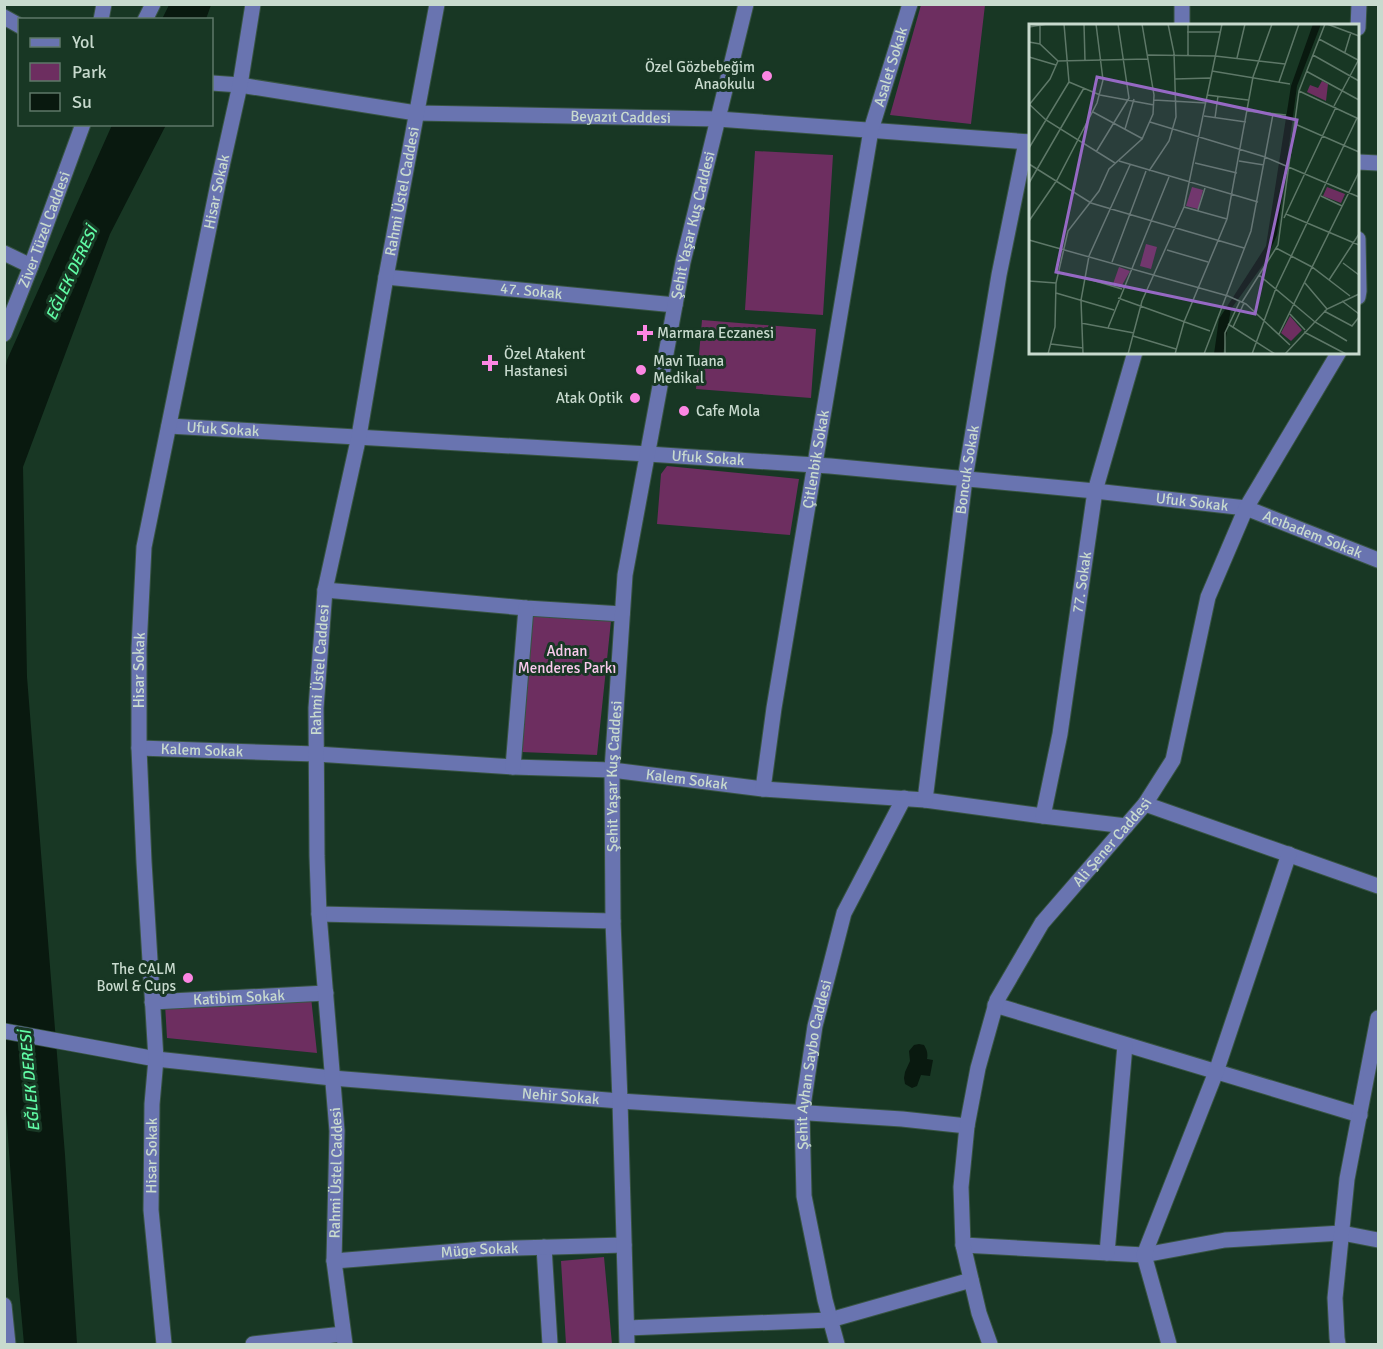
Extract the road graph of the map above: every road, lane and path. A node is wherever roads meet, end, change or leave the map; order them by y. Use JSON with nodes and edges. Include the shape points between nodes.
{"nodes":[{"id":1,"x":153,"y":4,"type":"edge"},
{"id":2,"x":253,"y":4,"type":"edge"},
{"id":3,"x":437,"y":4,"type":"edge"},
{"id":4,"x":746,"y":4,"type":"edge"},
{"id":5,"x":910,"y":4,"type":"edge"},
{"id":6,"x":1182,"y":4,"type":"edge"},
{"id":7,"x":1359,"y":4,"type":"edge"},
{"id":8,"x":4,"y":17,"type":"edge"},
{"id":9,"x":146,"y":18,"type":"edge"},
{"id":10,"x":1182,"y":24,"type":"edge"},
{"id":11,"x":1358,"y":24,"type":"edge"},
{"id":12,"x":18,"y":25,"type":"edge"},
{"id":13,"x":213,"y":82,"type":"edge"},
{"id":14,"x":240,"y":85,"type":"junction"},
{"id":15,"x":416,"y":113,"type":"junction"},
{"id":16,"x":718,"y":119,"type":"junction"},
{"id":17,"x":82,"y":126,"type":"edge"},
{"id":18,"x":871,"y":130,"type":"junction"},
{"id":19,"x":1028,"y":142,"type":"edge"},
{"id":20,"x":1359,"y":162,"type":"edge"},
{"id":21,"x":1378,"y":163,"type":"edge"},
{"id":22,"x":4,"y":253,"type":"edge"},
{"id":23,"x":31,"y":266,"type":"junction"},
{"id":24,"x":386,"y":278,"type":"junction"},
{"id":25,"x":675,"y":305,"type":"junction"},
{"id":26,"x":4,"y":334,"type":"edge"},
{"id":27,"x":1134,"y":354,"type":"edge"},
{"id":28,"x":1339,"y":354,"type":"edge"},
{"id":29,"x":169,"y":426,"type":"junction"},
{"id":30,"x":359,"y":436,"type":"junction"},
{"id":31,"x":648,"y":454,"type":"junction"},
{"id":32,"x":814,"y":465,"type":"junction"},
{"id":33,"x":965,"y":479,"type":"junction"},
{"id":34,"x":1095,"y":491,"type":"junction"},
{"id":35,"x":1246,"y":508,"type":"junction"},
{"id":36,"x":1378,"y":560,"type":"edge"},
{"id":37,"x":325,"y":590,"type":"junction"},
{"id":38,"x":526,"y":608,"type":"junction"},
{"id":39,"x":622,"y":614,"type":"junction"},
{"id":40,"x":139,"y":748,"type":"junction"},
{"id":41,"x":316,"y":754,"type":"junction"},
{"id":42,"x":513,"y":767,"type":"junction"},
{"id":43,"x":612,"y":770,"type":"junction"},
{"id":44,"x":763,"y":789,"type":"junction"},
{"id":45,"x":904,"y":798,"type":"junction"},
{"id":46,"x":926,"y":800,"type":"junction"},
{"id":47,"x":1145,"y":804,"type":"junction"},
{"id":48,"x":1043,"y":816,"type":"junction"},
{"id":49,"x":1126,"y":825,"type":"junction"},
{"id":50,"x":1289,"y":854,"type":"junction"},
{"id":51,"x":1378,"y":886,"type":"edge"},
{"id":52,"x":319,"y":914,"type":"junction"},
{"id":53,"x":612,"y":921,"type":"junction"},
{"id":54,"x":326,"y":993,"type":"junction"},
{"id":55,"x":153,"y":1002,"type":"junction"},
{"id":56,"x":995,"y":1005,"type":"junction"},
{"id":57,"x":1378,"y":1018,"type":"edge"},
{"id":58,"x":4,"y":1031,"type":"edge"},
{"id":59,"x":1125,"y":1045,"type":"junction"},
{"id":60,"x":156,"y":1059,"type":"junction"},
{"id":61,"x":1216,"y":1072,"type":"junction"},
{"id":62,"x":332,"y":1078,"type":"junction"},
{"id":63,"x":620,"y":1101,"type":"junction"},
{"id":64,"x":802,"y":1113,"type":"junction"},
{"id":65,"x":1359,"y":1115,"type":"junction"},
{"id":66,"x":967,"y":1126,"type":"junction"},
{"id":67,"x":1342,"y":1233,"type":"junction"},
{"id":68,"x":1378,"y":1240,"type":"edge"},
{"id":69,"x":624,"y":1245,"type":"junction"},
{"id":70,"x":963,"y":1245,"type":"junction"},
{"id":71,"x":544,"y":1247,"type":"junction"},
{"id":72,"x":1107,"y":1253,"type":"junction"},
{"id":73,"x":1144,"y":1255,"type":"junction"},
{"id":74,"x":334,"y":1261,"type":"junction"},
{"id":75,"x":971,"y":1280,"type":"junction"},
{"id":76,"x":5,"y":1315,"type":"edge"},
{"id":77,"x":830,"y":1320,"type":"junction"},
{"id":78,"x":627,"y":1328,"type":"junction"},
{"id":79,"x":344,"y":1339,"type":"edge"},
{"id":80,"x":8,"y":1344,"type":"edge"},
{"id":81,"x":164,"y":1344,"type":"edge"},
{"id":82,"x":253,"y":1344,"type":"edge"},
{"id":83,"x":549,"y":1344,"type":"edge"},
{"id":84,"x":627,"y":1344,"type":"edge"},
{"id":85,"x":837,"y":1344,"type":"edge"},
{"id":86,"x":990,"y":1344,"type":"edge"},
{"id":87,"x":1169,"y":1344,"type":"edge"},
{"id":88,"x":1338,"y":1344,"type":"edge"}],
"edges":[{"from":1,"to":9,"type":"street"},
{"from":2,"to":14,"type":"street","name":"Hisar Sokak"},
{"from":3,"to":15,"type":"street","name":"Rahmi Üstel Caddesi"},
{"from":4,"to":16,"type":"street","name":"Şehit Yaşar Kuş Caddesi"},
{"from":5,"to":18,"type":"street","name":"Asalet Sokak"},
{"from":6,"to":10,"type":"street"},
{"from":7,"to":11,"type":"street"},
{"from":8,"to":12,"type":"street"},
{"from":13,"to":14,"type":"street","name":"Beyazıt Caddesi"},
{"from":14,"to":15,"type":"street","name":"Beyazıt Caddesi"},
{"from":14,"to":29,"type":"street","name":"Hisar Sokak"},
{"from":15,"to":16,"type":"street","name":"Beyazıt Caddesi"},
{"from":15,"to":24,"type":"street","name":"Rahmi Üstel Caddesi"},
{"from":16,"to":18,"type":"street","name":"Beyazıt Caddesi"},
{"from":16,"to":25,"type":"street","name":"Şehit Yaşar Kuş Caddesi"},
{"from":17,"to":23,"type":"street","name":"Ziver Tüzel Caddesi"},
{"from":18,"to":19,"type":"street","name":"Beyazıt Caddesi"},
{"from":18,"to":32,"type":"street","name":"Çitlenbik Sokak"},
{"from":19,"to":33,"type":"street","name":"Boncuk Sokak","via":[[999,275]]},
{"from":20,"to":21,"type":"street"},
{"from":22,"to":23,"type":"street"},
{"from":23,"to":26,"type":"street","name":"Ziver Tüzel Caddesi"},
{"from":24,"to":25,"type":"street","name":"47. Sokak"},
{"from":24,"to":30,"type":"street","name":"Rahmi Üstel Caddesi"},
{"from":25,"to":31,"type":"street","name":"Şehit Yaşar Kuş Caddesi"},
{"from":27,"to":34,"type":"street","name":"77. Sokak"},
{"from":28,"to":35,"type":"street","name":"Ali Şener Caddesi"},
{"from":29,"to":30,"type":"street","name":"Ufuk Sokak"},
{"from":29,"to":40,"type":"street","name":"Hisar Sokak","via":[[144,547]]},
{"from":30,"to":31,"type":"street","name":"Ufuk Sokak"},
{"from":30,"to":37,"type":"street","name":"Rahmi Üstel Caddesi"},
{"from":31,"to":32,"type":"street","name":"Ufuk Sokak"},
{"from":31,"to":39,"type":"street","name":"Şehit Yaşar Kuş Caddesi","via":[[625,575]]},
{"from":32,"to":33,"type":"street","name":"Ufuk Sokak"},
{"from":32,"to":44,"type":"street","name":"Çitlenbik Sokak"},
{"from":33,"to":34,"type":"street","name":"Ufuk Sokak"},
{"from":33,"to":46,"type":"street","name":"Boncuk Sokak"},
{"from":34,"to":35,"type":"street","name":"Ufuk Sokak"},
{"from":34,"to":48,"type":"street","name":"77. Sokak","via":[[1060,734]]},
{"from":35,"to":36,"type":"street","name":"Acıbadem Sokak"},
{"from":35,"to":47,"type":"street","name":"Ali Şener Caddesi","via":[[1208,597],[1173,760]]},
{"from":37,"to":38,"type":"street"},
{"from":37,"to":41,"type":"street","name":"Rahmi Üstel Caddesi"},
{"from":38,"to":39,"type":"street"},
{"from":38,"to":42,"type":"street"},
{"from":39,"to":43,"type":"street","name":"Şehit Yaşar Kuş Caddesi"},
{"from":40,"to":41,"type":"street","name":"Kalem Sokak"},
{"from":40,"to":55,"type":"street","name":"Hisar Sokak"},
{"from":41,"to":42,"type":"street","name":"Kalem Sokak"},
{"from":41,"to":52,"type":"street","name":"Rahmi Üstel Caddesi"},
{"from":42,"to":43,"type":"street","name":"Kalem Sokak"},
{"from":43,"to":44,"type":"street","name":"Kalem Sokak"},
{"from":43,"to":53,"type":"street","name":"Şehit Yaşar Kuş Caddesi"},
{"from":44,"to":45,"type":"street","name":"Kalem Sokak"},
{"from":45,"to":46,"type":"street","name":"Kalem Sokak"},
{"from":45,"to":64,"type":"street","name":"Şehit Ayhan Saybo Caddesi","via":[[844,913],[814,1026]]},
{"from":46,"to":48,"type":"street","name":"Kalem Sokak"},
{"from":47,"to":49,"type":"street","name":"Ali Şener Caddesi"},
{"from":47,"to":50,"type":"street"},
{"from":48,"to":49,"type":"street","name":"Kalem Sokak"},
{"from":49,"to":56,"type":"street","name":"Ali Şener Caddesi","via":[[1041,923]]},
{"from":50,"to":51,"type":"street"},
{"from":50,"to":61,"type":"street"},
{"from":52,"to":53,"type":"street"},
{"from":52,"to":54,"type":"street","name":"Rahmi Üstel Caddesi"},
{"from":53,"to":63,"type":"street","name":"Şehit Yaşar Kuş Caddesi"},
{"from":54,"to":55,"type":"street","name":"Katibim Sokak"},
{"from":54,"to":62,"type":"street","name":"Rahmi Üstel Caddesi"},
{"from":55,"to":60,"type":"street","name":"Hisar Sokak"},
{"from":56,"to":59,"type":"street"},
{"from":56,"to":66,"type":"street","name":"Ali Şener Caddesi"},
{"from":57,"to":65,"type":"street"},
{"from":58,"to":60,"type":"street","name":"Nehir Sokak"},
{"from":59,"to":61,"type":"street"},
{"from":59,"to":72,"type":"street"},
{"from":60,"to":62,"type":"street","name":"Nehir Sokak"},
{"from":60,"to":81,"type":"street","name":"Hisar Sokak","via":[[151,1210]]},
{"from":61,"to":65,"type":"street"},
{"from":61,"to":73,"type":"street"},
{"from":62,"to":63,"type":"street","name":"Nehir Sokak"},
{"from":62,"to":74,"type":"street","name":"Rahmi Üstel Caddesi","via":[[337,1131]]},
{"from":63,"to":64,"type":"street","name":"Nehir Sokak"},
{"from":63,"to":69,"type":"street","name":"Şehit Yaşar Kuş Caddesi"},
{"from":64,"to":66,"type":"street","name":"Nehir Sokak"},
{"from":64,"to":77,"type":"street","name":"Şehit Ayhan Saybo Caddesi","via":[[804,1196]]},
{"from":65,"to":67,"type":"street"},
{"from":66,"to":70,"type":"street","name":"Ali Şener Caddesi","via":[[961,1187]]},
{"from":67,"to":68,"type":"street"},
{"from":67,"to":73,"type":"street","via":[[1225,1240]]},
{"from":67,"to":88,"type":"street","via":[[1335,1299]]},
{"from":69,"to":71,"type":"street","name":"Müge Sokak"},
{"from":69,"to":78,"type":"street","name":"Şehit Yaşar Kuş Caddesi"},
{"from":70,"to":72,"type":"street"},
{"from":70,"to":75,"type":"street","name":"Ali Şener Caddesi"},
{"from":71,"to":74,"type":"street","name":"Müge Sokak"},
{"from":71,"to":83,"type":"street"},
{"from":72,"to":73,"type":"street"},
{"from":73,"to":87,"type":"street"},
{"from":74,"to":79,"type":"street","name":"Rahmi Üstel Caddesi"},
{"from":75,"to":77,"type":"street"},
{"from":75,"to":86,"type":"street","name":"Ali Şener Caddesi"},
{"from":76,"to":80,"type":"street"},
{"from":77,"to":78,"type":"street"},
{"from":77,"to":85,"type":"street","name":"Şehit Ayhan Saybo Caddesi"},
{"from":78,"to":84,"type":"street","name":"Şehit Yaşar Kuş Caddesi"},
{"from":79,"to":82,"type":"street"}]}
